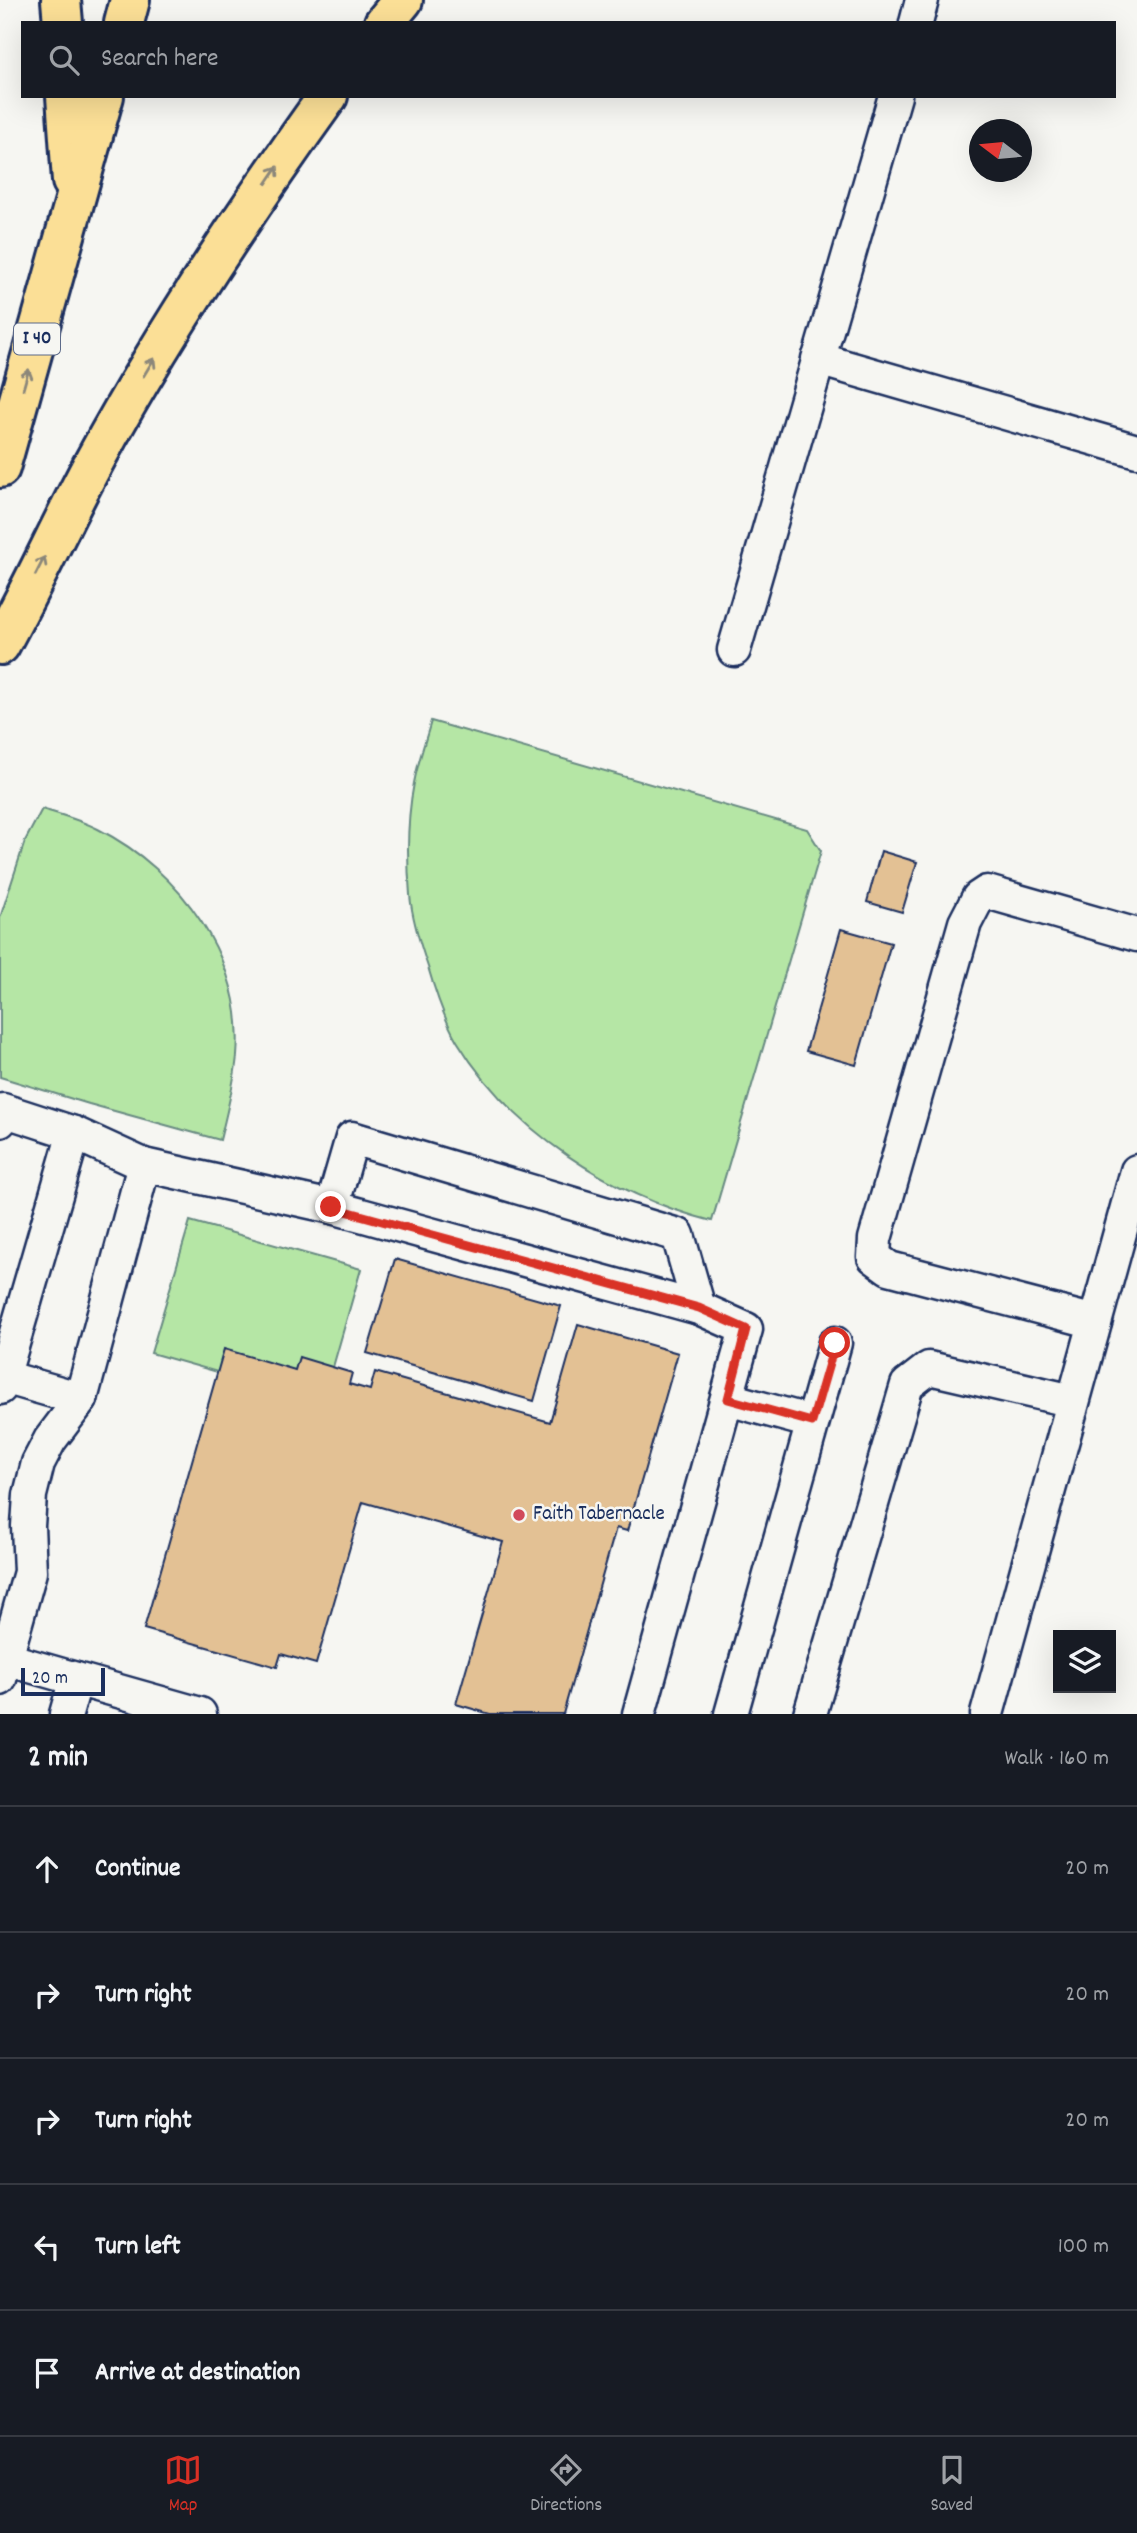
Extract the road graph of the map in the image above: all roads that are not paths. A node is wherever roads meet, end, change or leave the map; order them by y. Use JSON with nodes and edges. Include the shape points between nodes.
{"nodes":[{"id":1,"x":61,"y":0,"type":"edge"},
{"id":2,"x":130,"y":0,"type":"edge"},
{"id":3,"x":403,"y":0,"type":"edge"},
{"id":4,"x":922,"y":0,"type":"edge"},
{"id":5,"x":63,"y":21,"type":"edge"},
{"id":6,"x":125,"y":21,"type":"edge"},
{"id":7,"x":386,"y":21,"type":"edge"},
{"id":8,"x":917,"y":21,"type":"edge"},
{"id":9,"x":66,"y":98,"type":"edge"},
{"id":10,"x":103,"y":98,"type":"edge"},
{"id":11,"x":327,"y":98,"type":"edge"},
{"id":12,"x":894,"y":98,"type":"edge"},
{"id":13,"x":74,"y":211,"type":"junction"},
{"id":14,"x":818,"y":359,"type":"junction"},
{"id":15,"x":1137,"y":451,"type":"edge"},
{"id":16,"x":0,"y":468,"type":"edge"},
{"id":17,"x":0,"y":645,"type":"edge"},
{"id":18,"x":734,"y":650,"type":"dead end"},
{"id":19,"x":1137,"y":935,"type":"edge"},
{"id":20,"x":0,"y":1121,"type":"edge"},
{"id":21,"x":74,"y":1133,"type":"junction"},
{"id":22,"x":144,"y":1165,"type":"junction"},
{"id":23,"x":1137,"y":1171,"type":"edge"},
{"id":24,"x":331,"y":1207,"type":"junction"},
{"id":25,"x":699,"y":1308,"type":"junction"},
{"id":26,"x":1095,"y":1322,"type":"junction"},
{"id":27,"x":835,"y":1343,"type":"dead end"},
{"id":28,"x":3,"y":1373,"type":"edge"},
{"id":29,"x":81,"y":1399,"type":"junction"},
{"id":30,"x":728,"y":1399,"type":"junction"},
{"id":31,"x":1073,"y":1401,"type":"junction"},
{"id":32,"x":812,"y":1422,"type":"junction"},
{"id":33,"x":3,"y":1669,"type":"edge"},
{"id":34,"x":76,"y":1679,"type":"junction"},
{"id":35,"x":66,"y":1714,"type":"edge"},
{"id":36,"x":200,"y":1714,"type":"edge"},
{"id":37,"x":639,"y":1714,"type":"edge"},
{"id":38,"x":731,"y":1714,"type":"edge"},
{"id":39,"x":810,"y":1714,"type":"edge"},
{"id":40,"x":987,"y":1714,"type":"edge"}],
"edges":[{"from":1,"to":5,"type":"highway"},
{"from":2,"to":6,"type":"highway"},
{"from":3,"to":7,"type":"highway"},
{"from":4,"to":8,"type":"lane"},
{"from":9,"to":13,"type":"highway"},
{"from":10,"to":13,"type":"highway","number":"I 40"},
{"from":17,"to":11,"type":"highway","one_way":true,"via":[[96,459],[170,332]]},
{"from":12,"to":14,"type":"lane"},
{"from":16,"to":13,"type":"highway","number":"I 40","one_way":true},
{"from":14,"to":15,"type":"lane"},
{"from":14,"to":18,"type":"lane"},
{"from":19,"to":26,"type":"lane","via":[[987,892],[978,898],[965,923],[875,1239],[874,1257],[889,1268]]},
{"from":20,"to":21,"type":"lane","via":[[3,1110]]},
{"from":21,"to":22,"type":"lane"},
{"from":21,"to":28,"type":"lane"},
{"from":22,"to":24,"type":"lane"},
{"from":22,"to":29,"type":"lane"},
{"from":23,"to":26,"type":"lane"},
{"from":24,"to":25,"type":"lane"},
{"from":24,"to":25,"type":"lane","via":[[352,1138],[678,1235]]},
{"from":25,"to":30,"type":"lane","via":[[746,1329]]},
{"from":26,"to":31,"type":"lane"},
{"from":27,"to":32,"type":"lane"},
{"from":28,"to":29,"type":"lane"},
{"from":29,"to":33,"type":"lane","via":[[38,1463],[30,1495],[30,1572]]},
{"from":30,"to":32,"type":"lane"},
{"from":30,"to":37,"type":"lane"},
{"from":31,"to":39,"type":"lane","via":[[929,1367],[907,1385]]},
{"from":31,"to":40,"type":"lane"},
{"from":32,"to":38,"type":"lane"},
{"from":33,"to":34,"type":"lane"},
{"from":34,"to":35,"type":"lane"},
{"from":34,"to":36,"type":"lane"}]}
